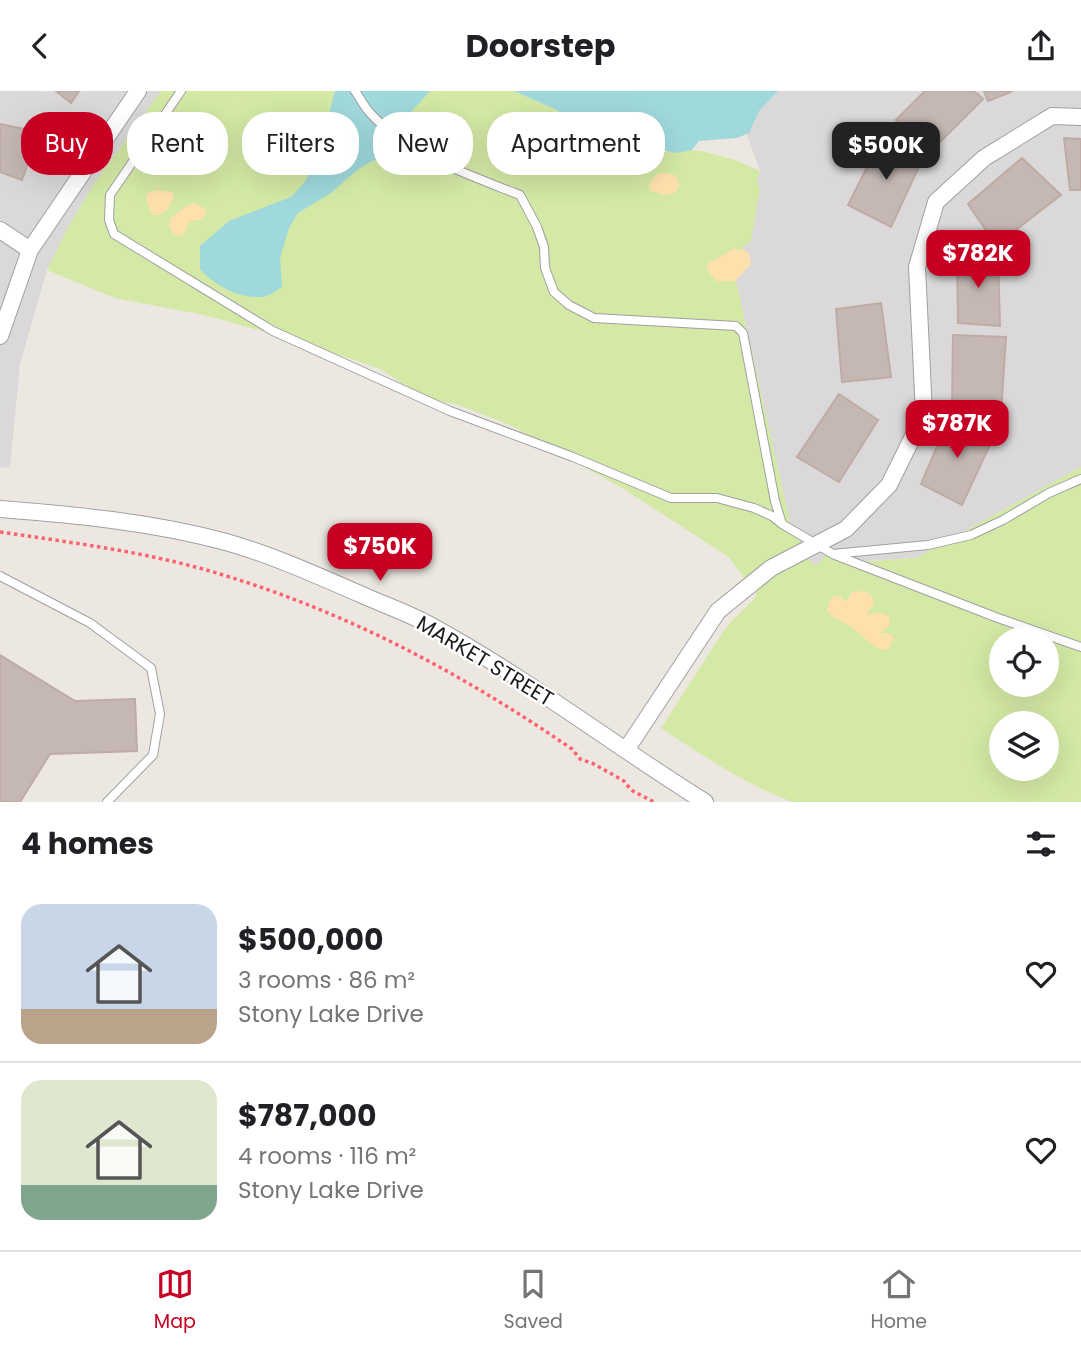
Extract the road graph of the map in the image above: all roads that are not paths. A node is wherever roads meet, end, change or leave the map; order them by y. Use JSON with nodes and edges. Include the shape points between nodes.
{"nodes":[{"id":1,"x":138,"y":91,"type":"edge"},
{"id":2,"x":181,"y":91,"type":"edge"},
{"id":3,"x":355,"y":91,"type":"edge"},
{"id":4,"x":1081,"y":117,"type":"edge"},
{"id":5,"x":0,"y":230,"type":"edge"},
{"id":6,"x":30,"y":250,"type":"junction"},
{"id":7,"x":0,"y":336,"type":"edge"},
{"id":8,"x":1081,"y":479,"type":"edge"},
{"id":9,"x":0,"y":509,"type":"edge"},
{"id":10,"x":782,"y":524,"type":"junction"},
{"id":11,"x":816,"y":545,"type":"junction"},
{"id":12,"x":833,"y":555,"type":"junction"},
{"id":13,"x":0,"y":576,"type":"edge"},
{"id":14,"x":1081,"y":647,"type":"edge"},
{"id":15,"x":626,"y":750,"type":"junction"},
{"id":16,"x":107,"y":802,"type":"edge"},
{"id":17,"x":705,"y":802,"type":"edge"}],
"edges":[{"from":1,"to":6,"type":"street"},
{"from":2,"to":10,"type":"lane","via":[[110,195],[109,220],[114,234],[273,331],[450,411],[671,498],[717,498],[754,508]]},
{"from":3,"to":10,"type":"lane","via":[[370,114],[411,147],[520,195],[537,227],[554,292],[569,305],[594,318],[736,326],[743,333]]},
{"from":4,"to":11,"type":"street","via":[[1052,116],[984,159],[936,202],[917,267],[924,414],[889,485],[846,529]]},
{"from":5,"to":6,"type":"street"},
{"from":6,"to":7,"type":"street"},
{"from":8,"to":12,"type":"lane","via":[[971,535],[928,545]]},
{"from":9,"to":15,"type":"street","name":"MARKET STREET","via":[[151,525],[289,563],[426,623]]},
{"from":10,"to":11,"type":"lane"},
{"from":11,"to":12,"type":"lane"},
{"from":11,"to":15,"type":"street","via":[[771,568],[718,611]]},
{"from":12,"to":14,"type":"lane"},
{"from":13,"to":16,"type":"lane","via":[[90,622],[152,668],[160,714],[153,755]]},
{"from":15,"to":17,"type":"street","name":"MARKET STREET"}]}
